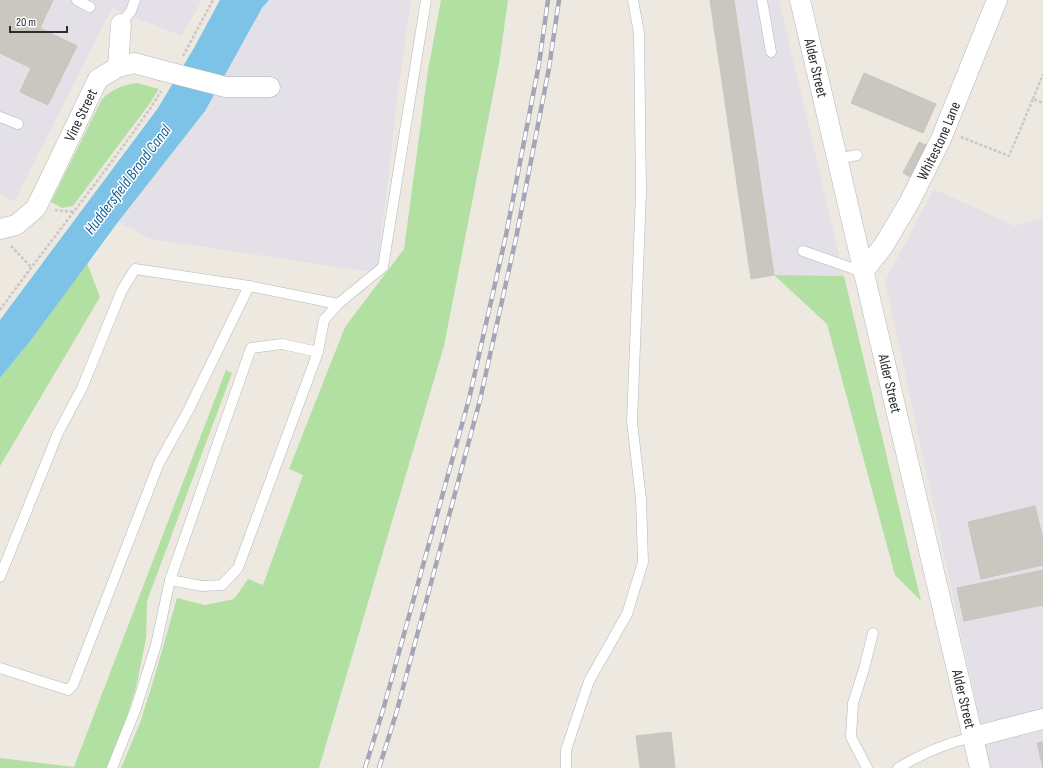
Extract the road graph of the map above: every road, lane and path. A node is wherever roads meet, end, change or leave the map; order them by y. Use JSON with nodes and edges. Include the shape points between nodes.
{"nodes":[{"id":1,"x":77,"y":0,"type":"edge"},
{"id":2,"x":135,"y":0,"type":"edge"},
{"id":3,"x":213,"y":0,"type":"edge"},
{"id":4,"x":426,"y":0,"type":"edge"},
{"id":5,"x":633,"y":0,"type":"edge"},
{"id":6,"x":762,"y":0,"type":"edge"},
{"id":7,"x":800,"y":0,"type":"edge"},
{"id":8,"x":997,"y":0,"type":"edge"},
{"id":9,"x":90,"y":7,"type":"dead end"},
{"id":10,"x":121,"y":24,"type":"joint"},
{"id":11,"x":771,"y":52,"type":"dead end"},
{"id":12,"x":180,"y":60,"type":"dead end"},
{"id":13,"x":118,"y":67,"type":"junction"},
{"id":14,"x":1043,"y":74,"type":"edge"},
{"id":15,"x":162,"y":78,"type":"junction"},
{"id":16,"x":270,"y":88,"type":"dead end"},
{"id":17,"x":1033,"y":99,"type":"junction"},
{"id":18,"x":1043,"y":103,"type":"edge"},
{"id":19,"x":0,"y":117,"type":"edge"},
{"id":20,"x":18,"y":124,"type":"dead end"},
{"id":21,"x":944,"y":131,"type":"junction"},
{"id":22,"x":856,"y":155,"type":"dead end"},
{"id":23,"x":837,"y":159,"type":"junction"},
{"id":24,"x":5,"y":237,"type":"edge"},
{"id":25,"x":803,"y":252,"type":"dead end"},
{"id":26,"x":31,"y":267,"type":"junction"},
{"id":27,"x":863,"y":272,"type":"junction"},
{"id":28,"x":249,"y":286,"type":"junction"},
{"id":29,"x":338,"y":304,"type":"junction"},
{"id":30,"x":0,"y":310,"type":"edge"},
{"id":31,"x":318,"y":352,"type":"junction"},
{"id":32,"x":0,"y":577,"type":"edge"},
{"id":33,"x":170,"y":580,"type":"junction"},
{"id":34,"x":873,"y":633,"type":"dead end"},
{"id":35,"x":0,"y":668,"type":"edge"},
{"id":36,"x":1043,"y":719,"type":"edge"},
{"id":37,"x":973,"y":737,"type":"junction"},
{"id":38,"x":112,"y":768,"type":"edge"},
{"id":39,"x":566,"y":768,"type":"edge"},
{"id":40,"x":867,"y":768,"type":"edge"},
{"id":41,"x":898,"y":768,"type":"edge"},
{"id":42,"x":980,"y":768,"type":"edge"}],
"edges":[{"from":1,"to":9,"type":"lane"},
{"from":2,"to":10,"type":"lane","via":[[131,11]]},
{"from":3,"to":12,"type":"path"},
{"from":4,"to":29,"type":"lane","via":[[383,267]]},
{"from":5,"to":39,"type":"lane","via":[[639,33],[641,192],[632,422],[641,499],[643,562],[626,614],[589,682],[566,750]]},
{"from":6,"to":11,"type":"lane"},
{"from":7,"to":23,"type":"street","name":"Alder Street"},
{"from":8,"to":21,"type":"street","name":"Whitestone Lane"},
{"from":10,"to":13,"type":"street"},
{"from":13,"to":15,"type":"street","name":"Vine Street","via":[[134,63]]},
{"from":13,"to":24,"type":"street","name":"Vine Street","via":[[98,79],[36,208]]},
{"from":14,"to":17,"type":"path"},
{"from":15,"to":16,"type":"street","name":"Vine Street","bridge":true,"via":[[226,87]]},
{"from":15,"to":26,"type":"path","via":[[150,110]]},
{"from":17,"to":18,"type":"path"},
{"from":17,"to":21,"type":"path","via":[[1009,156]]},
{"from":19,"to":20,"type":"lane"},
{"from":21,"to":27,"type":"street","name":"Whitestone Lane","via":[[910,201],[884,245]]},
{"from":22,"to":23,"type":"lane"},
{"from":23,"to":27,"type":"street","name":"Alder Street"},
{"from":24,"to":26,"type":"path"},
{"from":25,"to":27,"type":"lane"},
{"from":26,"to":30,"type":"path"},
{"from":27,"to":37,"type":"street","name":"Alder Street"},
{"from":28,"to":29,"type":"lane"},
{"from":28,"to":32,"type":"lane","via":[[135,270],[122,290],[82,388],[58,432]]},
{"from":28,"to":35,"type":"lane","via":[[188,411],[159,463],[73,685],[68,690]]},
{"from":29,"to":31,"type":"lane","via":[[324,320]]},
{"from":31,"to":33,"type":"lane","via":[[238,568],[222,585],[202,586]]},
{"from":31,"to":33,"type":"lane","via":[[282,344],[251,348]]},
{"from":33,"to":38,"type":"lane","via":[[156,645],[136,708]]},
{"from":34,"to":40,"type":"lane","via":[[853,703],[851,737]]},
{"from":36,"to":37,"type":"street"},
{"from":37,"to":41,"type":"lane","via":[[953,741]]},
{"from":37,"to":42,"type":"street","name":"Alder Street"}]}
